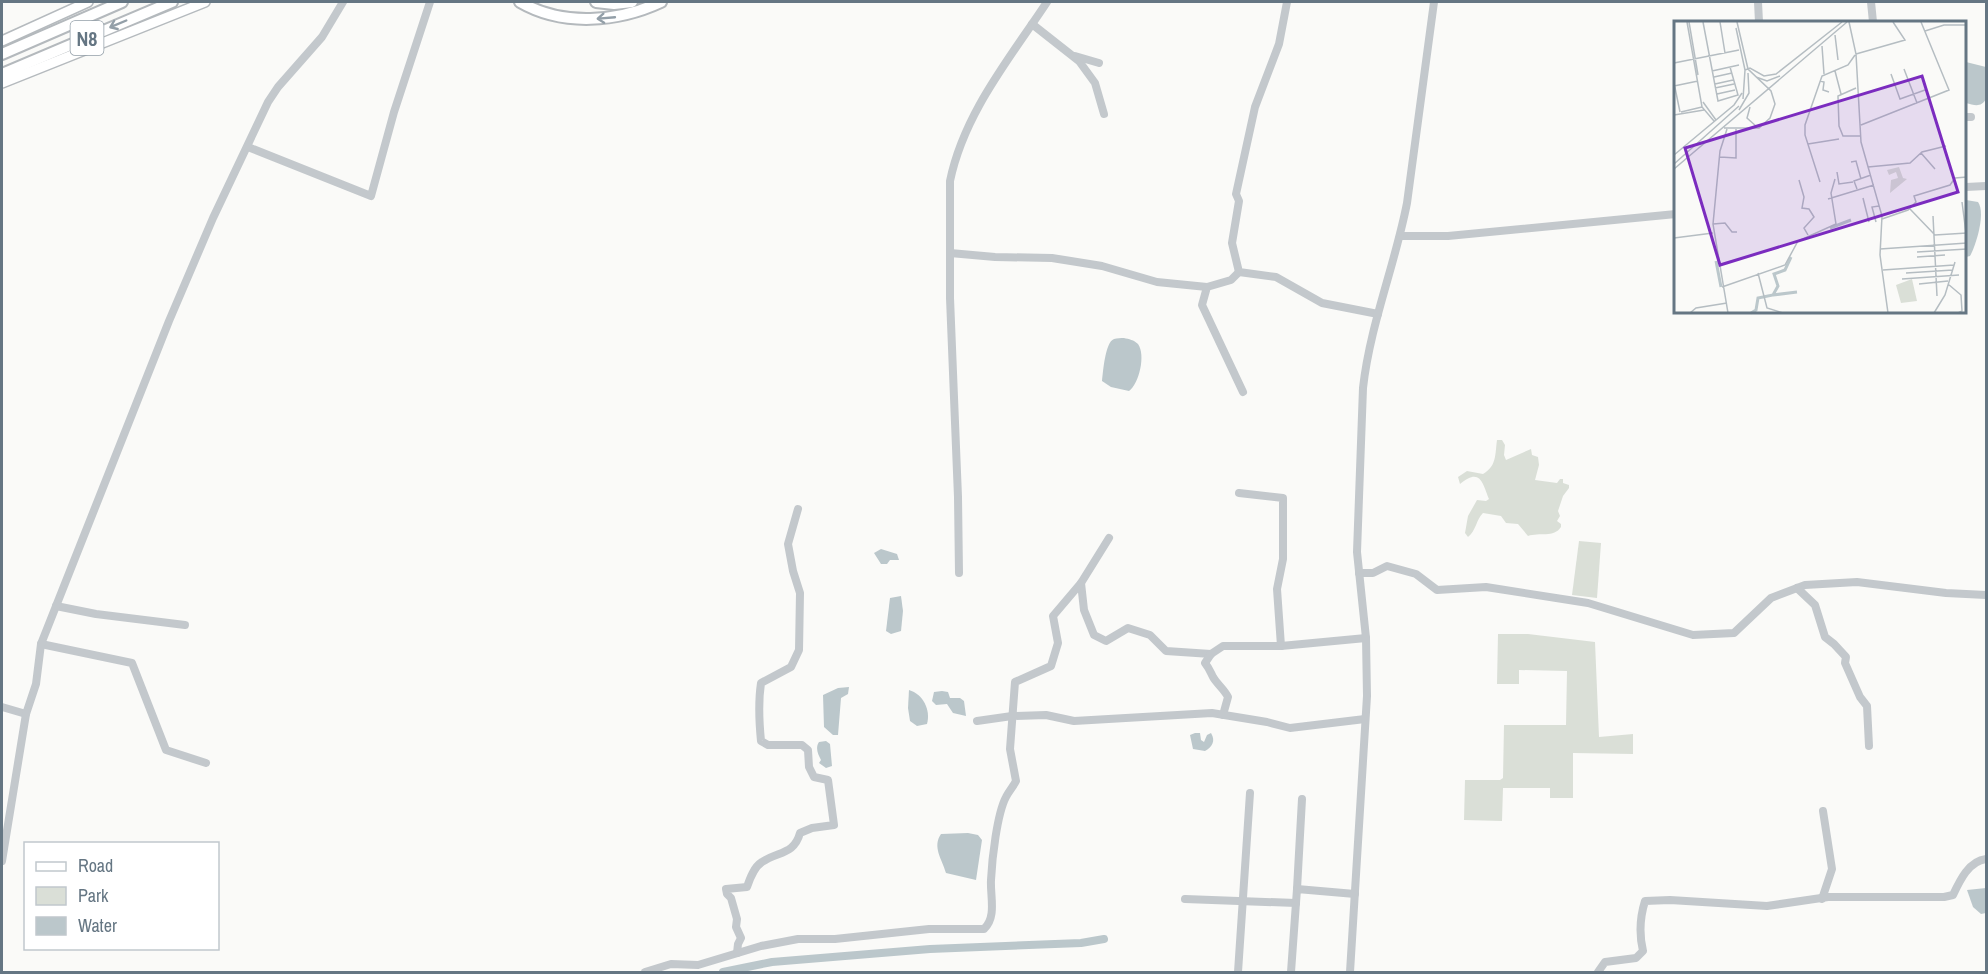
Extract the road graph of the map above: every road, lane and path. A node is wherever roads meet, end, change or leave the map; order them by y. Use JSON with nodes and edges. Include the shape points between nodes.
{"nodes":[{"id":1,"x":88,"y":2,"type":"edge"},
{"id":2,"x":122,"y":2,"type":"edge"},
{"id":3,"x":172,"y":2,"type":"edge"},
{"id":4,"x":205,"y":2,"type":"edge"},
{"id":5,"x":343,"y":2,"type":"edge"},
{"id":6,"x":430,"y":2,"type":"edge"},
{"id":7,"x":520,"y":2,"type":"edge"},
{"id":8,"x":596,"y":2,"type":"edge"},
{"id":9,"x":632,"y":2,"type":"edge"},
{"id":10,"x":661,"y":2,"type":"edge"},
{"id":11,"x":1047,"y":2,"type":"edge"},
{"id":12,"x":1287,"y":2,"type":"edge"},
{"id":13,"x":1434,"y":2,"type":"edge"},
{"id":14,"x":1758,"y":2,"type":"edge"},
{"id":15,"x":1871,"y":2,"type":"edge"},
{"id":16,"x":1759,"y":21,"type":"edge"},
{"id":17,"x":1872,"y":21,"type":"edge"},
{"id":18,"x":1032,"y":24,"type":"junction"},
{"id":19,"x":2,"y":41,"type":"edge"},
{"id":20,"x":2,"y":54,"type":"edge"},
{"id":21,"x":1073,"y":56,"type":"junction"},
{"id":22,"x":1099,"y":63,"type":"dead end"},
{"id":23,"x":2,"y":74,"type":"edge"},
{"id":24,"x":2,"y":83,"type":"edge"},
{"id":25,"x":1104,"y":114,"type":"dead end"},
{"id":26,"x":248,"y":147,"type":"junction"},
{"id":27,"x":1986,"y":186,"type":"edge"},
{"id":28,"x":1967,"y":187,"type":"edge"},
{"id":29,"x":1674,"y":214,"type":"edge"},
{"id":30,"x":1400,"y":236,"type":"junction"},
{"id":31,"x":950,"y":253,"type":"junction"},
{"id":32,"x":1239,"y":272,"type":"junction"},
{"id":33,"x":1207,"y":287,"type":"junction"},
{"id":34,"x":1378,"y":314,"type":"junction"},
{"id":35,"x":1243,"y":392,"type":"dead end"},
{"id":36,"x":1239,"y":493,"type":"dead end"},
{"id":37,"x":798,"y":509,"type":"dead end"},
{"id":38,"x":1109,"y":538,"type":"dead end"},
{"id":39,"x":958,"y":573,"type":"dead end"},
{"id":40,"x":1359,"y":573,"type":"junction"},
{"id":41,"x":1081,"y":583,"type":"junction"},
{"id":42,"x":1797,"y":588,"type":"junction"},
{"id":43,"x":1986,"y":595,"type":"edge"},
{"id":44,"x":56,"y":606,"type":"junction"},
{"id":45,"x":185,"y":625,"type":"dead end"},
{"id":46,"x":1366,"y":638,"type":"junction"},
{"id":47,"x":41,"y":644,"type":"junction"},
{"id":48,"x":1281,"y":646,"type":"junction"},
{"id":49,"x":1211,"y":654,"type":"junction"},
{"id":50,"x":2,"y":707,"type":"edge"},
{"id":51,"x":26,"y":714,"type":"junction"},
{"id":52,"x":1223,"y":715,"type":"junction"},
{"id":53,"x":1012,"y":716,"type":"junction"},
{"id":54,"x":1365,"y":719,"type":"junction"},
{"id":55,"x":976,"y":720,"type":"dead end"},
{"id":56,"x":1869,"y":746,"type":"dead end"},
{"id":57,"x":206,"y":763,"type":"dead end"},
{"id":58,"x":1250,"y":793,"type":"dead end"},
{"id":59,"x":1302,"y":799,"type":"dead end"},
{"id":60,"x":1823,"y":811,"type":"dead end"},
{"id":61,"x":1986,"y":859,"type":"edge"},
{"id":62,"x":2,"y":861,"type":"edge"},
{"id":63,"x":1297,"y":889,"type":"junction"},
{"id":64,"x":1355,"y":894,"type":"junction"},
{"id":65,"x":1185,"y":898,"type":"dead end"},
{"id":66,"x":1822,"y":899,"type":"junction"},
{"id":67,"x":1243,"y":901,"type":"junction"},
{"id":68,"x":1296,"y":903,"type":"junction"},
{"id":69,"x":737,"y":953,"type":"junction"},
{"id":70,"x":645,"y":972,"type":"edge"},
{"id":71,"x":1238,"y":972,"type":"edge"},
{"id":72,"x":1291,"y":972,"type":"edge"},
{"id":73,"x":1350,"y":972,"type":"edge"},
{"id":74,"x":1598,"y":972,"type":"edge"}],
"edges":[{"from":1,"to":19,"type":"main road"},
{"from":2,"to":20,"type":"highway","number":"N8"},
{"from":3,"to":23,"type":"highway","number":"N8","one_way":true},
{"from":4,"to":24,"type":"main road"},
{"from":5,"to":26,"type":"street","via":[[322,37],[268,102]]},
{"from":6,"to":26,"type":"street","via":[[371,196]]},
{"from":10,"to":7,"type":"highway","one_way":true,"via":[[619,17],[588,20],[556,15]]},
{"from":8,"to":9,"type":"highway"},
{"from":11,"to":18,"type":"street"},
{"from":12,"to":32,"type":"street","via":[[1279,44],[1255,107],[1236,194],[1239,201],[1232,243]]},
{"from":13,"to":30,"type":"street"},
{"from":14,"to":16,"type":"street"},
{"from":15,"to":17,"type":"street"},
{"from":18,"to":21,"type":"street"},
{"from":18,"to":31,"type":"street","via":[[978,106],[954,162],[950,181]]},
{"from":21,"to":22,"type":"street"},
{"from":21,"to":25,"type":"street","via":[[1095,82]]},
{"from":26,"to":44,"type":"street","via":[[169,321]]},
{"from":27,"to":28,"type":"street"},
{"from":29,"to":30,"type":"street","via":[[1448,236]]},
{"from":30,"to":34,"type":"street"},
{"from":31,"to":33,"type":"street","via":[[1052,258],[1102,266],[1157,282]]},
{"from":31,"to":39,"type":"street"},
{"from":32,"to":33,"type":"street"},
{"from":32,"to":34,"type":"street","via":[[1276,277],[1322,303]]},
{"from":33,"to":35,"type":"street","via":[[1202,304]]},
{"from":34,"to":40,"type":"street","via":[[1365,367],[1361,409]]},
{"from":36,"to":48,"type":"street","via":[[1283,498],[1283,559],[1277,589]]},
{"from":37,"to":69,"type":"street","via":[[788,544],[800,593],[799,650],[791,667],[761,683],[759,727],[761,741],[768,746],[802,745],[808,750],[814,777],[828,780],[834,825],[800,833],[790,849],[760,863],[747,887],[726,889],[741,938]]},
{"from":38,"to":41,"type":"street"},
{"from":40,"to":42,"type":"street","via":[[1373,573],[1388,566],[1416,574],[1437,590],[1486,587],[1588,603],[1693,635],[1734,633],[1771,598]]},
{"from":40,"to":46,"type":"street"},
{"from":41,"to":49,"type":"street","via":[[1084,610],[1094,635],[1106,641],[1128,628],[1150,635],[1166,651]]},
{"from":41,"to":53,"type":"street","via":[[1053,616],[1058,643],[1051,666],[1014,682]]},
{"from":42,"to":43,"type":"street","via":[[1857,582]]},
{"from":42,"to":56,"type":"street","via":[[1815,605],[1825,637],[1846,657],[1845,663],[1867,706]]},
{"from":44,"to":45,"type":"street"},
{"from":44,"to":47,"type":"street"},
{"from":46,"to":48,"type":"street"},
{"from":46,"to":54,"type":"street"},
{"from":47,"to":51,"type":"street","via":[[36,684]]},
{"from":47,"to":57,"type":"street","via":[[132,663],[166,750]]},
{"from":48,"to":49,"type":"street","via":[[1223,646]]},
{"from":49,"to":52,"type":"street","via":[[1205,663],[1228,698]]},
{"from":50,"to":51,"type":"street"},
{"from":51,"to":62,"type":"street"},
{"from":52,"to":53,"type":"street","via":[[1074,721],[1046,715]]},
{"from":52,"to":54,"type":"street","via":[[1290,728]]},
{"from":53,"to":55,"type":"street"},
{"from":53,"to":69,"type":"street","via":[[1010,749],[1016,781],[1005,797],[998,826],[991,880],[992,913],[984,929],[798,939]]},
{"from":54,"to":64,"type":"street"},
{"from":58,"to":67,"type":"street"},
{"from":59,"to":63,"type":"street"},
{"from":60,"to":66,"type":"street","via":[[1832,869]]},
{"from":61,"to":66,"type":"street","via":[[1961,877],[1953,895]]},
{"from":63,"to":64,"type":"street"},
{"from":63,"to":68,"type":"street"},
{"from":64,"to":73,"type":"street"},
{"from":65,"to":67,"type":"street"},
{"from":66,"to":74,"type":"street","via":[[1767,906],[1645,901],[1641,916],[1643,951],[1636,958],[1605,962]]},
{"from":67,"to":68,"type":"street"},
{"from":67,"to":71,"type":"street"},
{"from":68,"to":72,"type":"street"},
{"from":69,"to":70,"type":"street","via":[[698,965],[671,964]]}]}
